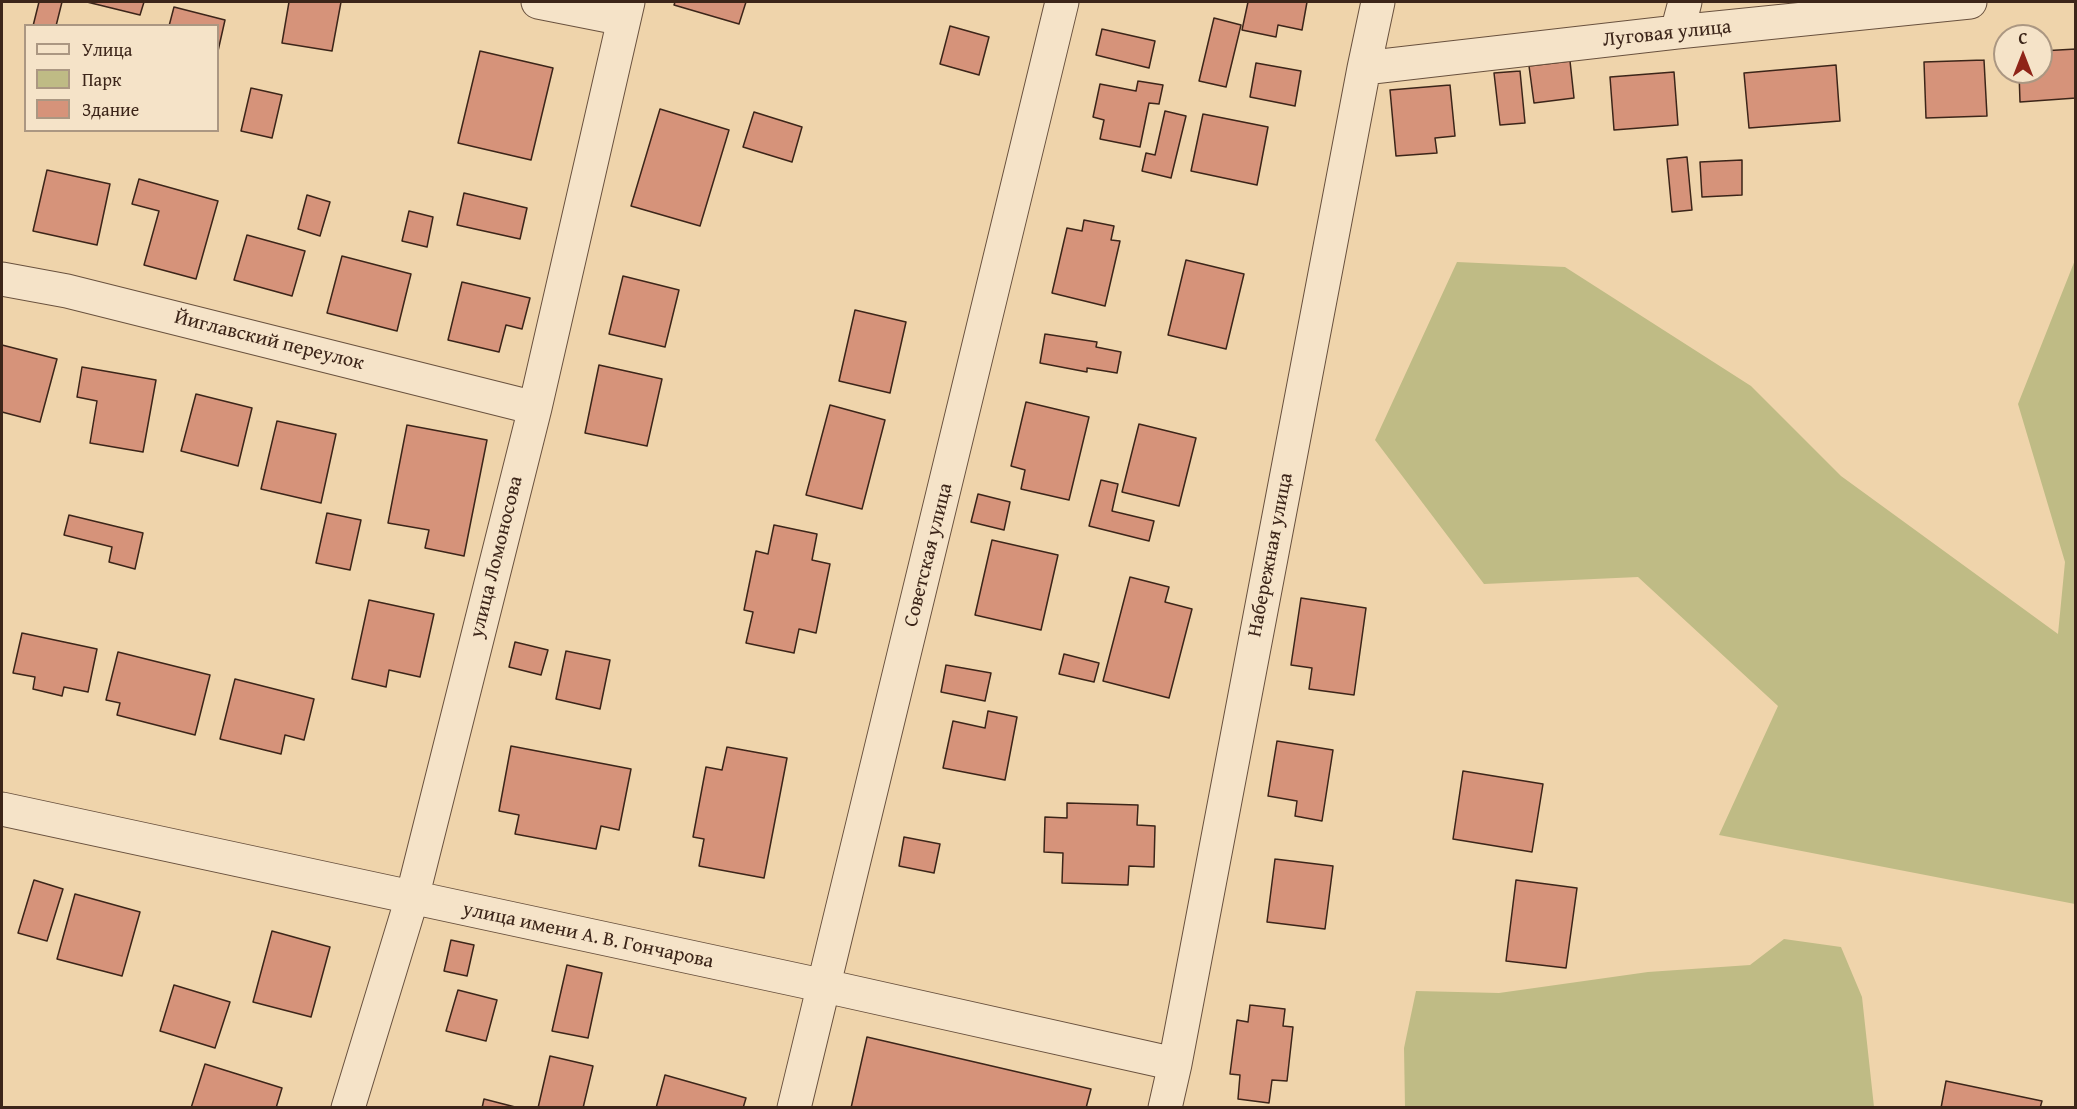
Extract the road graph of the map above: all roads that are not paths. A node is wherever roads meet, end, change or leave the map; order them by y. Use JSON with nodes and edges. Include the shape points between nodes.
{"nodes":[{"id":1,"x":538,"y":2,"type":"edge"},
{"id":2,"x":1062,"y":2,"type":"edge"},
{"id":3,"x":1378,"y":2,"type":"edge"},
{"id":4,"x":1970,"y":2,"type":"edge"},
{"id":5,"x":626,"y":10,"type":"edge"},
{"id":6,"x":1681,"y":17,"type":"edge"},
{"id":7,"x":1364,"y":68,"type":"junction"},
{"id":8,"x":2,"y":279,"type":"edge"},
{"id":9,"x":535,"y":408,"type":"junction"},
{"id":10,"x":2,"y":809,"type":"edge"},
{"id":11,"x":412,"y":898,"type":"junction"},
{"id":12,"x":825,"y":986,"type":"junction"},
{"id":13,"x":1175,"y":1064,"type":"junction"},
{"id":14,"x":348,"y":1107,"type":"edge"},
{"id":15,"x":794,"y":1107,"type":"edge"},
{"id":16,"x":1165,"y":1107,"type":"edge"}],
"edges":[{"from":1,"to":5,"type":"street"},
{"from":2,"to":12,"type":"street","name":"Советская улица"},
{"from":3,"to":7,"type":"street","name":"Набережная улица"},
{"from":4,"to":6,"type":"street","name":"Луговая улица"},
{"from":5,"to":9,"type":"street","name":"улица Ломоносова"},
{"from":6,"to":7,"type":"street","name":"Луговая улица"},
{"from":7,"to":13,"type":"street","name":"Набережная улица"},
{"from":8,"to":9,"type":"street","name":"Йиглавский переулок","via":[[66,291]]},
{"from":9,"to":11,"type":"street","name":"улица Ломоносова"},
{"from":10,"to":11,"type":"street","name":"улица имени А. В. Гончарова"},
{"from":11,"to":12,"type":"street","name":"улица имени А. В. Гончарова"},
{"from":11,"to":14,"type":"street","name":"улица Ломоносова"},
{"from":12,"to":13,"type":"street","name":"улица имени А. В. Гончарова"},
{"from":12,"to":15,"type":"street","name":"Советская улица"},
{"from":13,"to":16,"type":"street","name":"Набережная улица"}]}
